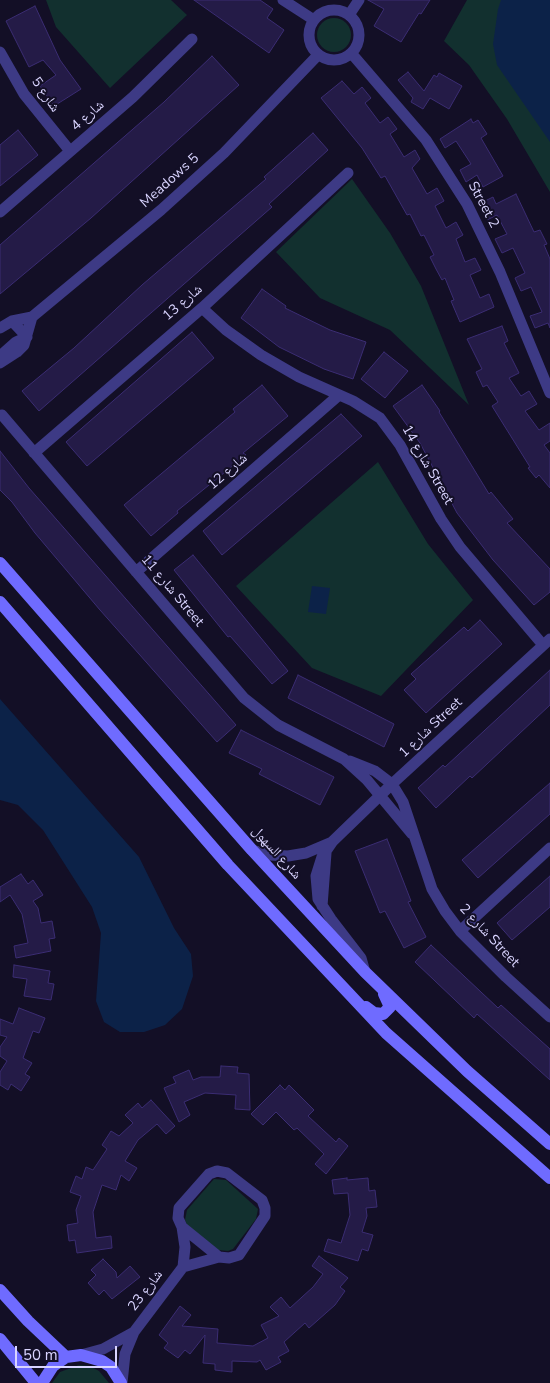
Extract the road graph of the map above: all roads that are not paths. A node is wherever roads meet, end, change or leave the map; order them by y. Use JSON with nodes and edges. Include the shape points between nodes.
{"nodes":[{"id":1,"x":283,"y":0,"type":"edge"},
{"id":2,"x":359,"y":0,"type":"edge"},
{"id":3,"x":349,"y":15,"type":"junction"},
{"id":4,"x":314,"y":20,"type":"junction"},
{"id":5,"x":192,"y":40,"type":"dead end"},
{"id":6,"x":0,"y":52,"type":"edge"},
{"id":7,"x":352,"y":54,"type":"junction"},
{"id":8,"x":318,"y":55,"type":"junction"},
{"id":9,"x":70,"y":151,"type":"junction"},
{"id":10,"x":348,"y":173,"type":"dead end"},
{"id":11,"x":0,"y":212,"type":"edge"},
{"id":12,"x":202,"y":308,"type":"junction"},
{"id":13,"x":32,"y":317,"type":"junction"},
{"id":14,"x":12,"y":321,"type":"junction"},
{"id":15,"x":0,"y":328,"type":"edge"},
{"id":16,"x":27,"y":337,"type":"junction"},
{"id":17,"x":0,"y":356,"type":"edge"},
{"id":18,"x":0,"y":363,"type":"edge"},
{"id":19,"x":550,"y":393,"type":"edge"},
{"id":20,"x":339,"y":395,"type":"junction"},
{"id":21,"x":2,"y":415,"type":"dead end"},
{"id":22,"x":34,"y":453,"type":"junction"},
{"id":23,"x":0,"y":563,"type":"edge"},
{"id":24,"x":136,"y":572,"type":"junction"},
{"id":25,"x":0,"y":602,"type":"edge"},
{"id":26,"x":546,"y":642,"type":"edge"},
{"id":27,"x":344,"y":759,"type":"junction"},
{"id":28,"x":392,"y":784,"type":"junction"},
{"id":29,"x":380,"y":795,"type":"junction"},
{"id":30,"x":412,"y":834,"type":"junction"},
{"id":31,"x":333,"y":841,"type":"junction"},
{"id":32,"x":550,"y":848,"type":"edge"},
{"id":33,"x":252,"y":850,"type":"junction"},
{"id":34,"x":460,"y":931,"type":"junction"},
{"id":35,"x":365,"y":972,"type":"junction"},
{"id":36,"x":380,"y":987,"type":"junction"},
{"id":37,"x":346,"y":991,"type":"junction"},
{"id":38,"x":550,"y":1017,"type":"edge"},
{"id":39,"x":550,"y":1144,"type":"edge"},
{"id":40,"x":550,"y":1178,"type":"edge"},
{"id":41,"x":182,"y":1227,"type":"junction"},
{"id":42,"x":219,"y":1256,"type":"junction"},
{"id":43,"x":183,"y":1267,"type":"junction"},
{"id":44,"x":0,"y":1290,"type":"edge"},
{"id":45,"x":134,"y":1332,"type":"junction"},
{"id":46,"x":0,"y":1339,"type":"edge"},
{"id":47,"x":81,"y":1355,"type":"junction"},
{"id":48,"x":66,"y":1357,"type":"junction"},
{"id":49,"x":36,"y":1383,"type":"edge"},
{"id":50,"x":42,"y":1383,"type":"edge"},
{"id":51,"x":121,"y":1383,"type":"edge"}],
"edges":[{"from":1,"to":4,"type":"street"},
{"from":2,"to":3,"type":"street"},
{"from":3,"to":4,"type":"street","via":[[331,10]]},
{"from":3,"to":7,"type":"street","via":[[360,34]]},
{"from":4,"to":8,"type":"street","via":[[310,26],[310,42]]},
{"from":5,"to":9,"type":"street","name":"شارع 4"},
{"from":6,"to":9,"type":"street","name":"شارع 5","via":[[24,94]]},
{"from":7,"to":8,"type":"street","via":[[335,61]]},
{"from":7,"to":19,"type":"street","name":"Street 2","via":[[426,140],[467,204],[500,272]]},
{"from":8,"to":13,"type":"street","name":"Meadows 5","via":[[224,153]]},
{"from":9,"to":11,"type":"street","name":"شارع 4"},
{"from":10,"to":12,"type":"street","name":"شارع 13"},
{"from":12,"to":20,"type":"street","name":"شارع 14 Street","via":[[261,355]]},
{"from":12,"to":22,"type":"street","name":"شارع 13"},
{"from":13,"to":14,"type":"street","name":"Meadows 5"},
{"from":13,"to":16,"type":"street"},
{"from":14,"to":15,"type":"street","name":"Meadows 5"},
{"from":14,"to":16,"type":"street"},
{"from":16,"to":17,"type":"street"},
{"from":16,"to":18,"type":"street","via":[[17,352]]},
{"from":20,"to":24,"type":"street","name":"شارع 12"},
{"from":20,"to":26,"type":"street","name":"شارع 14 Street","via":[[367,408],[390,430],[440,519],[460,547]]},
{"from":21,"to":22,"type":"street","name":"شارع 11 Street"},
{"from":22,"to":24,"type":"street","name":"شارع 11 Street"},
{"from":23,"to":33,"type":"main road","name":"شارع السهول"},
{"from":24,"to":27,"type":"street","name":"شارع 11 Street","via":[[255,708],[278,725]]},
{"from":25,"to":37,"type":"main road","via":[[228,865]]},
{"from":26,"to":28,"type":"street","name":"شارع 1 Street"},
{"from":27,"to":28,"type":"street","name":"شارع 11 Street","via":[[375,771]]},
{"from":27,"to":29,"type":"street","name":"شارع 11 Street"},
{"from":28,"to":29,"type":"street","name":"شارع 1 Street"},
{"from":28,"to":30,"type":"street","name":"شارع 2 Street","via":[[403,802]]},
{"from":29,"to":30,"type":"street","name":"شارع 2 Street"},
{"from":29,"to":31,"type":"street","name":"شارع 1 Street"},
{"from":30,"to":34,"type":"street","name":"شارع 2 Street","via":[[432,889]]},
{"from":31,"to":33,"type":"street","via":[[306,853],[288,856]]},
{"from":31,"to":35,"type":"street","via":[[319,863],[316,893],[361,958]]},
{"from":32,"to":34,"type":"street"},
{"from":33,"to":35,"type":"main road","name":"شارع السهول"},
{"from":34,"to":38,"type":"street","name":"شارع 2 Street"},
{"from":35,"to":36,"type":"main road","name":"شارع السهول"},
{"from":36,"to":37,"type":"main road","via":[[390,1007],[383,1014],[374,1013]]},
{"from":36,"to":39,"type":"main road","name":"شارع السهول","via":[[467,1071]]},
{"from":37,"to":40,"type":"main road","via":[[386,1034]]},
{"from":41,"to":42,"type":"street"},
{"from":41,"to":42,"type":"street","name":"شارع 23","via":[[178,1218],[179,1208],[213,1172],[226,1174],[262,1200],[266,1208],[264,1216],[239,1254],[229,1258]]},
{"from":41,"to":43,"type":"street","name":"شارع 23"},
{"from":42,"to":43,"type":"street","name":"شارع 23"},
{"from":43,"to":45,"type":"street","name":"شارع 23"},
{"from":44,"to":48,"type":"main road"},
{"from":45,"to":47,"type":"street","name":"شارع 23","via":[[103,1349]]},
{"from":45,"to":51,"type":"street","name":"شارع 23","via":[[125,1354]]},
{"from":46,"to":49,"type":"main road"},
{"from":47,"to":48,"type":"main road"},
{"from":47,"to":51,"type":"main road","via":[[111,1367]]},
{"from":48,"to":50,"type":"main road","via":[[53,1366]]}]}
